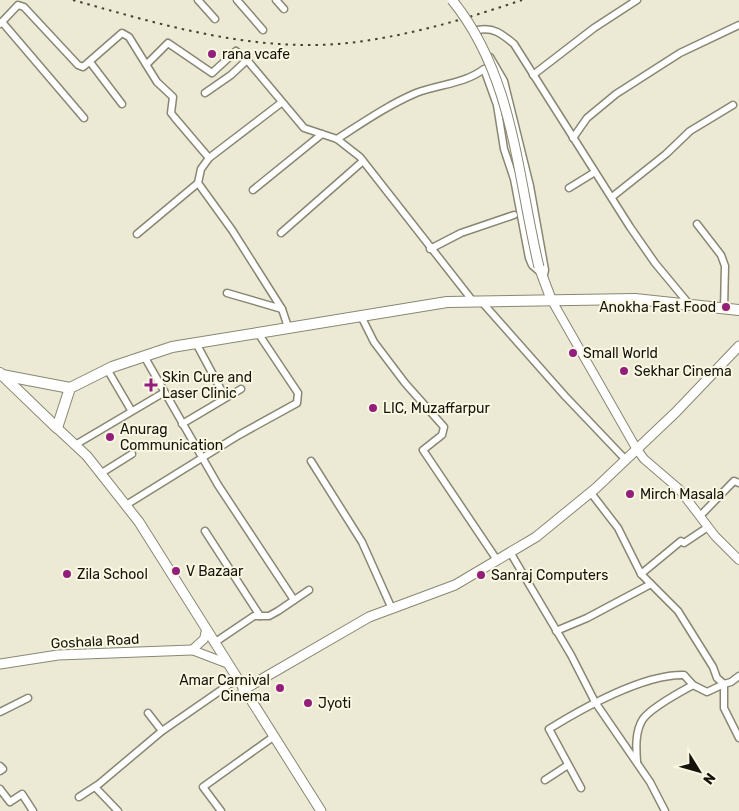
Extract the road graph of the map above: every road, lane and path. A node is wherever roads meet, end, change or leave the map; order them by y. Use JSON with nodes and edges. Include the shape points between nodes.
{"nodes":[{"id":1,"x":198,"y":0,"type":"edge"},
{"id":2,"x":237,"y":0,"type":"edge"},
{"id":3,"x":276,"y":0,"type":"edge"},
{"id":4,"x":447,"y":0,"type":"edge"},
{"id":5,"x":452,"y":0,"type":"edge"},
{"id":6,"x":456,"y":0,"type":"edge"},
{"id":7,"x":636,"y":0,"type":"edge"},
{"id":8,"x":284,"y":9,"type":"dead end"},
{"id":9,"x":215,"y":20,"type":"dead end"},
{"id":10,"x":1,"y":23,"type":"edge"},
{"id":11,"x":739,"y":25,"type":"edge"},
{"id":12,"x":263,"y":30,"type":"dead end"},
{"id":13,"x":246,"y":60,"type":"junction"},
{"id":14,"x":90,"y":62,"type":"junction"},
{"id":15,"x":147,"y":64,"type":"junction"},
{"id":16,"x":533,"y":75,"type":"junction"},
{"id":17,"x":205,"y":93,"type":"dead end"},
{"id":18,"x":281,"y":103,"type":"junction"},
{"id":19,"x":122,"y":104,"type":"dead end"},
{"id":20,"x":733,"y":104,"type":"dead end"},
{"id":21,"x":84,"y":118,"type":"dead end"},
{"id":22,"x":322,"y":134,"type":"junction"},
{"id":23,"x":573,"y":138,"type":"junction"},
{"id":24,"x":337,"y":139,"type":"junction"},
{"id":25,"x":209,"y":158,"type":"junction"},
{"id":26,"x":363,"y":161,"type":"junction"},
{"id":27,"x":595,"y":172,"type":"junction"},
{"id":28,"x":198,"y":182,"type":"junction"},
{"id":29,"x":569,"y":188,"type":"dead end"},
{"id":30,"x":253,"y":190,"type":"dead end"},
{"id":31,"x":612,"y":197,"type":"junction"},
{"id":32,"x":514,"y":215,"type":"dead end"},
{"id":33,"x":697,"y":224,"type":"dead end"},
{"id":34,"x":137,"y":234,"type":"dead end"},
{"id":35,"x":281,"y":234,"type":"dead end"},
{"id":36,"x":430,"y":249,"type":"junction"},
{"id":37,"x":541,"y":273,"type":"junction"},
{"id":38,"x":227,"y":294,"type":"dead end"},
{"id":39,"x":551,"y":299,"type":"junction"},
{"id":40,"x":476,"y":300,"type":"junction"},
{"id":41,"x":690,"y":305,"type":"junction"},
{"id":42,"x":724,"y":309,"type":"junction"},
{"id":43,"x":282,"y":310,"type":"junction"},
{"id":44,"x":739,"y":310,"type":"edge"},
{"id":45,"x":361,"y":316,"type":"junction"},
{"id":46,"x":288,"y":327,"type":"junction"},
{"id":47,"x":258,"y":333,"type":"junction"},
{"id":48,"x":196,"y":343,"type":"junction"},
{"id":49,"x":739,"y":346,"type":"edge"},
{"id":50,"x":144,"y":356,"type":"junction"},
{"id":51,"x":107,"y":369,"type":"junction"},
{"id":52,"x":1,"y":374,"type":"edge"},
{"id":53,"x":70,"y":388,"type":"junction"},
{"id":54,"x":241,"y":389,"type":"dead end"},
{"id":55,"x":163,"y":393,"type":"junction"},
{"id":56,"x":225,"y":397,"type":"junction"},
{"id":57,"x":131,"y":410,"type":"junction"},
{"id":58,"x":182,"y":424,"type":"junction"},
{"id":59,"x":57,"y":428,"type":"junction"},
{"id":60,"x":74,"y":445,"type":"junction"},
{"id":61,"x":636,"y":448,"type":"junction"},
{"id":62,"x":132,"y":454,"type":"dead end"},
{"id":63,"x":202,"y":457,"type":"junction"},
{"id":64,"x":625,"y":459,"type":"junction"},
{"id":65,"x":311,"y":461,"type":"dead end"},
{"id":66,"x":100,"y":474,"type":"junction"},
{"id":67,"x":739,"y":483,"type":"edge"},
{"id":68,"x":591,"y":492,"type":"junction"},
{"id":69,"x":126,"y":505,"type":"junction"},
{"id":70,"x":700,"y":516,"type":"junction"},
{"id":71,"x":708,"y":527,"type":"junction"},
{"id":72,"x":205,"y":531,"type":"dead end"},
{"id":73,"x":510,"y":552,"type":"junction"},
{"id":74,"x":497,"y":560,"type":"junction"},
{"id":75,"x":739,"y":560,"type":"edge"},
{"id":76,"x":641,"y":574,"type":"junction"},
{"id":77,"x":651,"y":584,"type":"junction"},
{"id":78,"x":309,"y":590,"type":"dead end"},
{"id":79,"x":294,"y":600,"type":"junction"},
{"id":80,"x":392,"y":609,"type":"junction"},
{"id":81,"x":260,"y":616,"type":"junction"},
{"id":82,"x":206,"y":630,"type":"junction"},
{"id":83,"x":556,"y":631,"type":"junction"},
{"id":84,"x":214,"y":643,"type":"junction"},
{"id":85,"x":192,"y":650,"type":"junction"},
{"id":86,"x":226,"y":663,"type":"junction"},
{"id":87,"x":0,"y":664,"type":"edge"},
{"id":88,"x":739,"y":676,"type":"edge"},
{"id":89,"x":237,"y":679,"type":"junction"},
{"id":90,"x":724,"y":684,"type":"junction"},
{"id":91,"x":693,"y":685,"type":"junction"},
{"id":92,"x":243,"y":690,"type":"junction"},
{"id":93,"x":28,"y":698,"type":"dead end"},
{"id":94,"x":595,"y":702,"type":"junction"},
{"id":95,"x":0,"y":712,"type":"edge"},
{"id":96,"x":148,"y":713,"type":"dead end"},
{"id":97,"x":162,"y":731,"type":"junction"},
{"id":98,"x":273,"y":737,"type":"junction"},
{"id":99,"x":739,"y":738,"type":"edge"},
{"id":100,"x":637,"y":763,"type":"junction"},
{"id":101,"x":568,"y":765,"type":"junction"},
{"id":102,"x":0,"y":766,"type":"edge"},
{"id":103,"x":0,"y":771,"type":"edge"},
{"id":104,"x":544,"y":780,"type":"dead end"},
{"id":105,"x":95,"y":787,"type":"junction"},
{"id":106,"x":581,"y":788,"type":"dead end"},
{"id":107,"x":0,"y":789,"type":"edge"},
{"id":108,"x":79,"y":797,"type":"dead end"},
{"id":109,"x":33,"y":811,"type":"edge"},
{"id":110,"x":118,"y":811,"type":"edge"},
{"id":111,"x":221,"y":811,"type":"edge"},
{"id":112,"x":321,"y":811,"type":"edge"},
{"id":113,"x":665,"y":811,"type":"edge"}],
"edges":[{"from":1,"to":9,"type":"street"},
{"from":2,"to":12,"type":"street"},
{"from":3,"to":8,"type":"street"},
{"from":4,"to":6,"type":"street","via":[[451,6]]},
{"from":5,"to":37,"type":"main road","bridge":true,"via":[[498,79],[519,162]]},
{"from":7,"to":16,"type":"street"},
{"from":10,"to":14,"type":"street","via":[[18,5],[24,7],[78,66],[83,67]]},
{"from":10,"to":21,"type":"street"},
{"from":11,"to":23,"type":"street","via":[[680,53],[616,94],[588,118]]},
{"from":13,"to":15,"type":"street","via":[[236,51],[212,73],[168,43]]},
{"from":13,"to":17,"type":"street"},
{"from":13,"to":18,"type":"street"},
{"from":14,"to":15,"type":"street","via":[[122,33]]},
{"from":14,"to":19,"type":"street"},
{"from":15,"to":25,"type":"street","via":[[157,82],[173,97],[171,113]]},
{"from":16,"to":23,"type":"street"},
{"from":16,"to":37,"type":"street","via":[[514,44],[501,33],[488,28],[476,32],[504,81],[530,186],[545,270]]},
{"from":18,"to":22,"type":"street","via":[[304,128]]},
{"from":18,"to":25,"type":"street"},
{"from":20,"to":31,"type":"street","via":[[690,131]]},
{"from":22,"to":24,"type":"street"},
{"from":22,"to":30,"type":"street"},
{"from":23,"to":27,"type":"street"},
{"from":24,"to":26,"type":"street"},
{"from":24,"to":37,"type":"street","via":[[380,111],[417,93],[472,78],[484,69],[498,105],[504,149],[514,179],[529,258]]},
{"from":25,"to":28,"type":"street","via":[[201,169]]},
{"from":26,"to":35,"type":"street"},
{"from":26,"to":36,"type":"street"},
{"from":27,"to":29,"type":"street"},
{"from":27,"to":31,"type":"street"},
{"from":28,"to":34,"type":"street"},
{"from":28,"to":43,"type":"street"},
{"from":31,"to":41,"type":"street","via":[[654,263]]},
{"from":32,"to":36,"type":"street","via":[[461,232]]},
{"from":33,"to":42,"type":"street","via":[[721,255],[725,266]]},
{"from":36,"to":40,"type":"street"},
{"from":37,"to":39,"type":"main road"},
{"from":38,"to":43,"type":"street"},
{"from":39,"to":40,"type":"main road"},
{"from":39,"to":41,"type":"main road","via":[[635,299]]},
{"from":39,"to":61,"type":"street"},
{"from":40,"to":45,"type":"main road"},
{"from":40,"to":64,"type":"street"},
{"from":41,"to":42,"type":"main road"},
{"from":42,"to":44,"type":"main road"},
{"from":43,"to":46,"type":"street"},
{"from":45,"to":46,"type":"main road"},
{"from":45,"to":74,"type":"street","via":[[374,342],[444,427],[442,435],[422,450]]},
{"from":46,"to":47,"type":"main road"},
{"from":47,"to":48,"type":"main road"},
{"from":47,"to":63,"type":"street","via":[[298,393],[297,403]]},
{"from":48,"to":50,"type":"main road"},
{"from":48,"to":56,"type":"street"},
{"from":49,"to":61,"type":"main road","via":[[676,412]]},
{"from":50,"to":51,"type":"main road"},
{"from":50,"to":55,"type":"street"},
{"from":51,"to":53,"type":"main road"},
{"from":51,"to":57,"type":"street"},
{"from":52,"to":53,"type":"main road"},
{"from":52,"to":59,"type":"main road"},
{"from":53,"to":59,"type":"main road"},
{"from":54,"to":56,"type":"street"},
{"from":55,"to":57,"type":"street"},
{"from":55,"to":58,"type":"street"},
{"from":56,"to":58,"type":"street"},
{"from":57,"to":60,"type":"street"},
{"from":58,"to":63,"type":"street"},
{"from":59,"to":60,"type":"main road"},
{"from":60,"to":66,"type":"main road"},
{"from":61,"to":64,"type":"main road"},
{"from":61,"to":70,"type":"street","via":[[679,489]]},
{"from":62,"to":66,"type":"street"},
{"from":63,"to":69,"type":"street"},
{"from":63,"to":79,"type":"street","via":[[235,513]]},
{"from":64,"to":68,"type":"main road"},
{"from":65,"to":80,"type":"street","via":[[362,542]]},
{"from":66,"to":69,"type":"main road"},
{"from":67,"to":70,"type":"street","via":[[734,481]]},
{"from":68,"to":73,"type":"main road","via":[[536,537]]},
{"from":68,"to":76,"type":"street","via":[[618,528]]},
{"from":69,"to":82,"type":"main road"},
{"from":70,"to":71,"type":"street"},
{"from":71,"to":75,"type":"street"},
{"from":71,"to":76,"type":"street","via":[[684,544],[681,541]]},
{"from":72,"to":81,"type":"street"},
{"from":73,"to":74,"type":"main road"},
{"from":73,"to":83,"type":"street"},
{"from":74,"to":80,"type":"main road","via":[[455,585]]},
{"from":76,"to":77,"type":"street"},
{"from":77,"to":83,"type":"street"},
{"from":77,"to":90,"type":"street","via":[[678,611],[717,678]]},
{"from":78,"to":79,"type":"street"},
{"from":79,"to":81,"type":"street","via":[[268,616]]},
{"from":80,"to":92,"type":"main road","via":[[369,617]]},
{"from":81,"to":84,"type":"street","via":[[254,616]]},
{"from":82,"to":84,"type":"main road"},
{"from":82,"to":85,"type":"street","via":[[204,639]]},
{"from":83,"to":94,"type":"street"},
{"from":84,"to":86,"type":"main road"},
{"from":85,"to":86,"type":"street"},
{"from":85,"to":87,"type":"main road","name":"Goshala Road","via":[[58,655]]},
{"from":86,"to":89,"type":"main road"},
{"from":88,"to":90,"type":"street"},
{"from":89,"to":92,"type":"main road"},
{"from":89,"to":97,"type":"street"},
{"from":90,"to":91,"type":"street","via":[[707,692]]},
{"from":90,"to":99,"type":"street","via":[[724,708]]},
{"from":91,"to":94,"type":"street","via":[[684,675],[668,674]]},
{"from":91,"to":100,"type":"street","via":[[643,719],[635,744]]},
{"from":92,"to":98,"type":"main road"},
{"from":93,"to":95,"type":"street"},
{"from":94,"to":100,"type":"street"},
{"from":94,"to":101,"type":"street","via":[[549,729]]},
{"from":96,"to":97,"type":"street"},
{"from":97,"to":105,"type":"street"},
{"from":98,"to":111,"type":"street","via":[[203,788]]},
{"from":98,"to":112,"type":"main road"},
{"from":100,"to":113,"type":"street"},
{"from":101,"to":104,"type":"street"},
{"from":101,"to":106,"type":"street"},
{"from":102,"to":103,"type":"street","via":[[3,769]]},
{"from":105,"to":108,"type":"street"},
{"from":105,"to":110,"type":"street"},
{"from":107,"to":109,"type":"street","via":[[10,802],[22,794]]}]}
